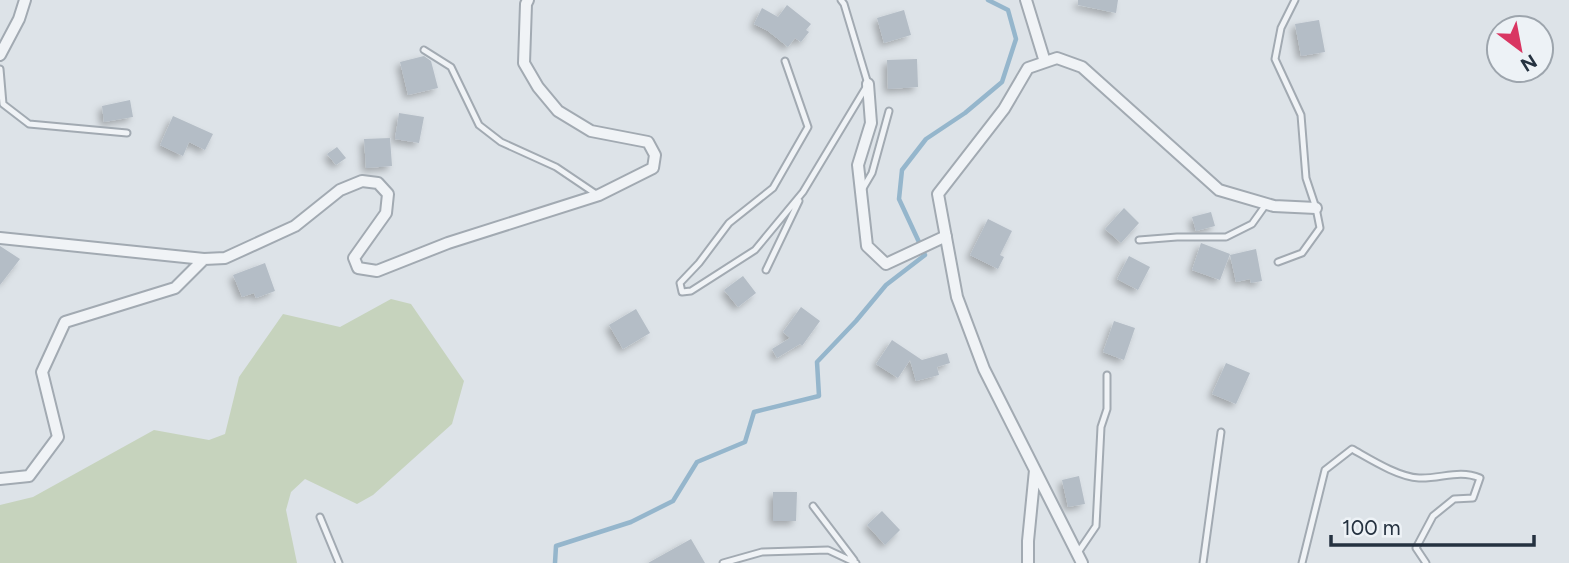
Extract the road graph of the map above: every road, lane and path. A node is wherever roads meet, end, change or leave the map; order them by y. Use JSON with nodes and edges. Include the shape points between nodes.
{"nodes":[{"id":1,"x":25,"y":0,"type":"edge"},
{"id":2,"x":528,"y":0,"type":"edge"},
{"id":3,"x":841,"y":0,"type":"edge"},
{"id":4,"x":1026,"y":0,"type":"edge"},
{"id":5,"x":1295,"y":0,"type":"edge"},
{"id":6,"x":424,"y":50,"type":"dead end"},
{"id":7,"x":0,"y":55,"type":"edge"},
{"id":8,"x":785,"y":61,"type":"dead end"},
{"id":9,"x":1045,"y":62,"type":"junction"},
{"id":10,"x":0,"y":69,"type":"edge"},
{"id":11,"x":868,"y":84,"type":"junction"},
{"id":12,"x":889,"y":111,"type":"dead end"},
{"id":13,"x":127,"y":133,"type":"dead end"},
{"id":14,"x":803,"y":192,"type":"junction"},
{"id":15,"x":861,"y":193,"type":"junction"},
{"id":16,"x":599,"y":195,"type":"junction"},
{"id":17,"x":1268,"y":204,"type":"junction"},
{"id":18,"x":1316,"y":208,"type":"junction"},
{"id":19,"x":946,"y":236,"type":"junction"},
{"id":20,"x":0,"y":238,"type":"edge"},
{"id":21,"x":1139,"y":240,"type":"dead end"},
{"id":22,"x":204,"y":259,"type":"junction"},
{"id":23,"x":1278,"y":262,"type":"dead end"},
{"id":24,"x":766,"y":270,"type":"dead end"},
{"id":25,"x":1107,"y":375,"type":"dead end"},
{"id":26,"x":1221,"y":432,"type":"dead end"},
{"id":27,"x":1035,"y":470,"type":"junction"},
{"id":28,"x":0,"y":479,"type":"edge"},
{"id":29,"x":813,"y":506,"type":"dead end"},
{"id":30,"x":320,"y":517,"type":"dead end"},
{"id":31,"x":1080,"y":559,"type":"edge"},
{"id":32,"x":339,"y":563,"type":"edge"},
{"id":33,"x":723,"y":563,"type":"edge"},
{"id":34,"x":856,"y":563,"type":"edge"},
{"id":35,"x":1028,"y":563,"type":"edge"},
{"id":36,"x":1203,"y":563,"type":"edge"},
{"id":37,"x":1302,"y":563,"type":"edge"},
{"id":38,"x":1426,"y":563,"type":"edge"}],
"edges":[{"from":1,"to":7,"type":"street"},
{"from":2,"to":16,"type":"street","via":[[524,63],[538,87],[558,111],[591,131],[648,142],[654,155],[653,168]]},
{"from":3,"to":11,"type":"lane"},
{"from":4,"to":9,"type":"street"},
{"from":5,"to":18,"type":"lane","via":[[1281,28],[1275,59],[1301,115],[1306,178]]},
{"from":6,"to":16,"type":"lane","via":[[451,67],[479,125],[501,142],[556,167]]},
{"from":8,"to":14,"type":"lane","via":[[808,128],[773,188],[729,223],[680,283],[682,292],[691,291],[755,250]]},
{"from":9,"to":17,"type":"street","via":[[1057,58],[1082,67],[1219,190]]},
{"from":9,"to":19,"type":"street","via":[[1028,68],[1004,109],[938,194]]},
{"from":10,"to":13,"type":"lane","via":[[4,104],[29,124]]},
{"from":11,"to":14,"type":"lane"},
{"from":11,"to":15,"type":"street","via":[[872,123],[858,165]]},
{"from":12,"to":15,"type":"lane","via":[[872,173]]},
{"from":14,"to":24,"type":"lane"},
{"from":15,"to":19,"type":"street","via":[[867,246],[886,264]]},
{"from":16,"to":22,"type":"street","via":[[377,271],[358,268],[354,258],[386,213],[388,194],[378,183],[362,181],[340,190],[295,226],[225,258]]},
{"from":17,"to":18,"type":"street"},
{"from":17,"to":21,"type":"lane","via":[[1252,224],[1226,237]]},
{"from":18,"to":23,"type":"lane","via":[[1320,228],[1302,253]]},
{"from":19,"to":27,"type":"street","via":[[957,297],[984,369]]},
{"from":20,"to":22,"type":"street"},
{"from":22,"to":28,"type":"street","via":[[175,288],[65,322],[42,372],[58,437],[29,476]]},
{"from":25,"to":31,"type":"lane","via":[[1096,526]]},
{"from":26,"to":36,"type":"lane"},
{"from":27,"to":31,"type":"street"},
{"from":27,"to":35,"type":"street"},
{"from":29,"to":34,"type":"lane"},
{"from":30,"to":32,"type":"lane"},
{"from":33,"to":34,"type":"lane","via":[[762,552],[828,550]]},
{"from":37,"to":38,"type":"lane","via":[[1325,470],[1352,449],[1418,478],[1468,472],[1480,478],[1473,498],[1454,499],[1433,516],[1416,548]]}]}
